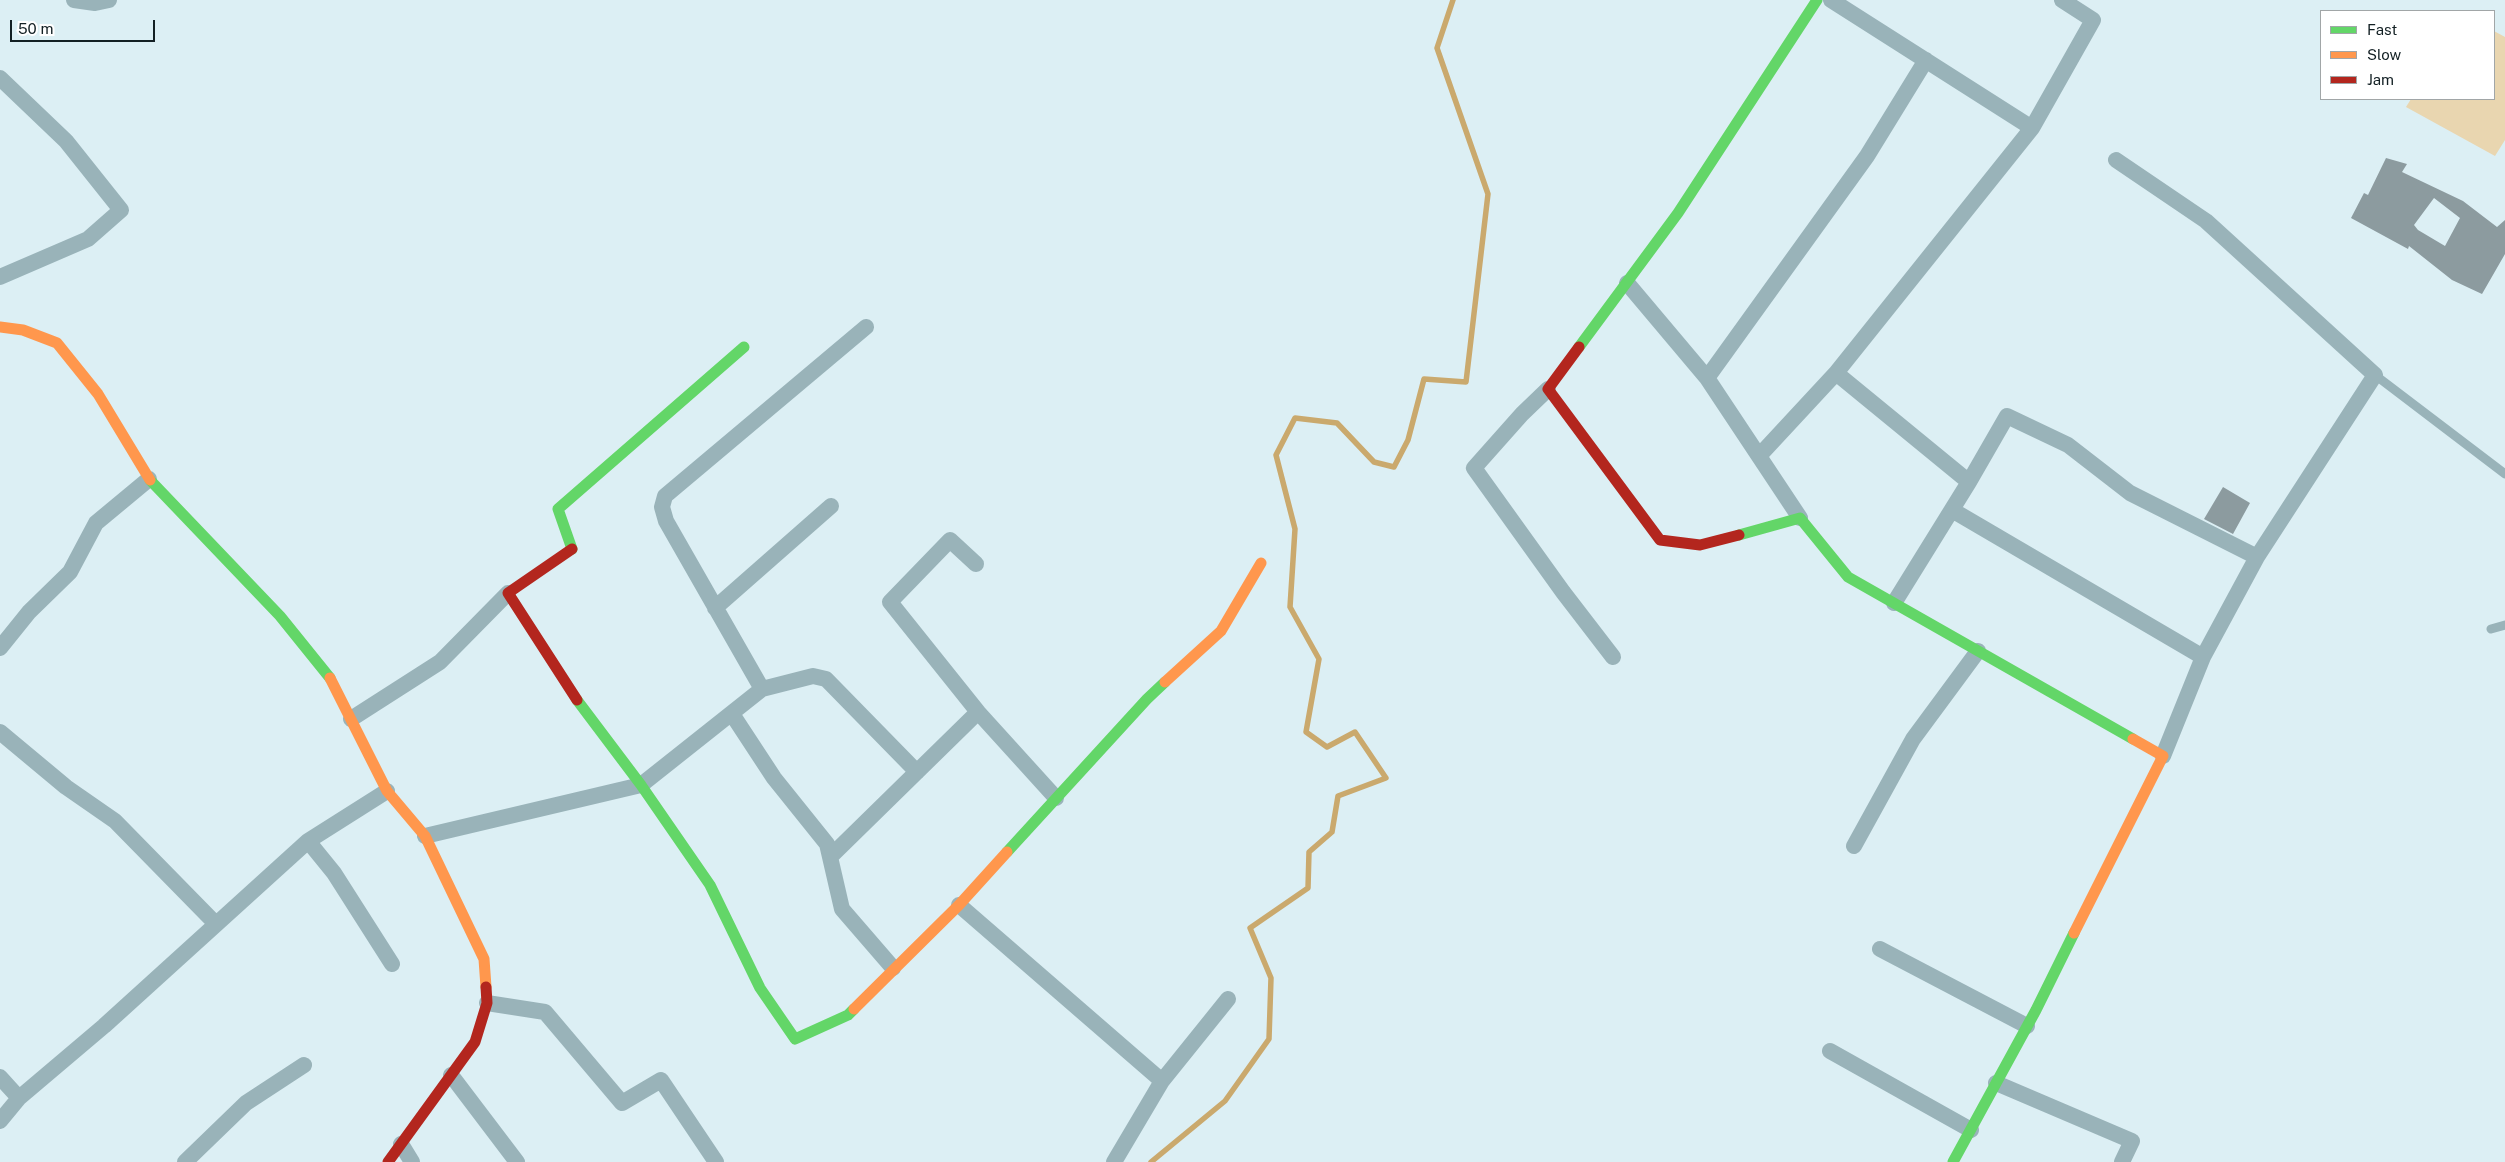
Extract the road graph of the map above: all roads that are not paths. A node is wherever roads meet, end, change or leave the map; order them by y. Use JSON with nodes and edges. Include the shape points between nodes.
{"nodes":[{"id":1,"x":74,"y":0,"type":"edge"},
{"id":2,"x":109,"y":0,"type":"edge"},
{"id":3,"x":1817,"y":0,"type":"edge"},
{"id":4,"x":1831,"y":0,"type":"edge"},
{"id":5,"x":2062,"y":0,"type":"edge"},
{"id":6,"x":1926,"y":60,"type":"junction"},
{"id":7,"x":0,"y":78,"type":"edge"},
{"id":8,"x":2032,"y":128,"type":"junction"},
{"id":9,"x":2116,"y":160,"type":"dead end"},
{"id":10,"x":0,"y":277,"type":"edge"},
{"id":11,"x":1627,"y":283,"type":"junction"},
{"id":12,"x":0,"y":327,"type":"edge"},
{"id":13,"x":866,"y":327,"type":"dead end"},
{"id":14,"x":744,"y":346,"type":"dead end"},
{"id":15,"x":1836,"y":373,"type":"junction"},
{"id":16,"x":2375,"y":375,"type":"junction"},
{"id":17,"x":1706,"y":378,"type":"junction"},
{"id":18,"x":1548,"y":389,"type":"junction"},
{"id":19,"x":1759,"y":456,"type":"junction"},
{"id":20,"x":2505,"y":474,"type":"edge"},
{"id":21,"x":149,"y":480,"type":"junction"},
{"id":22,"x":1969,"y":482,"type":"junction"},
{"id":23,"x":832,"y":506,"type":"dead end"},
{"id":24,"x":1952,"y":510,"type":"junction"},
{"id":25,"x":1800,"y":518,"type":"junction"},
{"id":26,"x":2257,"y":557,"type":"junction"},
{"id":27,"x":1261,"y":563,"type":"dead end"},
{"id":28,"x":976,"y":564,"type":"dead end"},
{"id":29,"x":508,"y":593,"type":"junction"},
{"id":30,"x":1894,"y":603,"type":"junction"},
{"id":31,"x":715,"y":608,"type":"junction"},
{"id":32,"x":2505,"y":625,"type":"edge"},
{"id":33,"x":2492,"y":629,"type":"dead end"},
{"id":34,"x":0,"y":648,"type":"edge"},
{"id":35,"x":1978,"y":650,"type":"junction"},
{"id":36,"x":1613,"y":657,"type":"dead end"},
{"id":37,"x":2203,"y":657,"type":"junction"},
{"id":38,"x":762,"y":689,"type":"junction"},
{"id":39,"x":978,"y":712,"type":"junction"},
{"id":40,"x":732,"y":714,"type":"junction"},
{"id":41,"x":351,"y":719,"type":"junction"},
{"id":42,"x":0,"y":732,"type":"edge"},
{"id":43,"x":2163,"y":756,"type":"junction"},
{"id":44,"x":917,"y":772,"type":"junction"},
{"id":45,"x":641,"y":785,"type":"junction"},
{"id":46,"x":387,"y":791,"type":"junction"},
{"id":47,"x":1056,"y":798,"type":"junction"},
{"id":48,"x":425,"y":836,"type":"junction"},
{"id":49,"x":308,"y":841,"type":"junction"},
{"id":50,"x":1854,"y":846,"type":"dead end"},
{"id":51,"x":830,"y":857,"type":"junction"},
{"id":52,"x":959,"y":905,"type":"junction"},
{"id":53,"x":216,"y":924,"type":"junction"},
{"id":54,"x":1880,"y":949,"type":"dead end"},
{"id":55,"x":392,"y":964,"type":"dead end"},
{"id":56,"x":893,"y":968,"type":"junction"},
{"id":57,"x":1228,"y":999,"type":"dead end"},
{"id":58,"x":487,"y":1003,"type":"junction"},
{"id":59,"x":2027,"y":1026,"type":"junction"},
{"id":60,"x":1830,"y":1051,"type":"dead end"},
{"id":61,"x":304,"y":1065,"type":"dead end"},
{"id":62,"x":451,"y":1075,"type":"junction"},
{"id":63,"x":0,"y":1077,"type":"edge"},
{"id":64,"x":1162,"y":1081,"type":"junction"},
{"id":65,"x":1996,"y":1083,"type":"junction"},
{"id":66,"x":19,"y":1098,"type":"junction"},
{"id":67,"x":0,"y":1121,"type":"edge"},
{"id":68,"x":1971,"y":1130,"type":"junction"},
{"id":69,"x":401,"y":1144,"type":"junction"},
{"id":70,"x":187,"y":1161,"type":"edge"},
{"id":71,"x":388,"y":1162,"type":"edge"},
{"id":72,"x":412,"y":1162,"type":"edge"},
{"id":73,"x":517,"y":1162,"type":"edge"},
{"id":74,"x":716,"y":1162,"type":"edge"},
{"id":75,"x":1114,"y":1162,"type":"edge"},
{"id":76,"x":1953,"y":1162,"type":"edge"},
{"id":77,"x":2122,"y":1162,"type":"edge"}],
"edges":[{"from":1,"to":2,"type":"street","via":[[95,3]]},
{"from":3,"to":11,"type":"street","via":[[1678,213]]},
{"from":4,"to":6,"type":"street"},
{"from":5,"to":8,"type":"street","via":[[2093,20]]},
{"from":6,"to":8,"type":"street"},
{"from":6,"to":17,"type":"street","via":[[1867,156]]},
{"from":7,"to":10,"type":"street","via":[[66,141],[121,210],[88,239]]},
{"from":8,"to":15,"type":"street"},
{"from":9,"to":16,"type":"street","via":[[2206,222]]},
{"from":11,"to":17,"type":"street"},
{"from":11,"to":18,"type":"street"},
{"from":12,"to":21,"type":"street","via":[[23,330],[56,343],[98,394]]},
{"from":13,"to":31,"type":"street","via":[[665,496],[662,506],[666,521]]},
{"from":14,"to":29,"type":"street","via":[[558,510],[573,548]]},
{"from":15,"to":19,"type":"street"},
{"from":15,"to":22,"type":"street"},
{"from":16,"to":20,"type":"lane"},
{"from":16,"to":26,"type":"street"},
{"from":17,"to":19,"type":"street"},
{"from":18,"to":25,"type":"street","via":[[1660,540],[1700,545]]},
{"from":18,"to":36,"type":"street","via":[[1474,468]]},
{"from":19,"to":25,"type":"street"},
{"from":21,"to":34,"type":"street","via":[[96,524],[70,572],[29,612]]},
{"from":21,"to":41,"type":"street","via":[[280,616],[330,678]]},
{"from":22,"to":24,"type":"street"},
{"from":22,"to":26,"type":"street","via":[[2007,416],[2068,445],[2130,493]]},
{"from":23,"to":31,"type":"street"},
{"from":24,"to":30,"type":"street"},
{"from":24,"to":37,"type":"street"},
{"from":25,"to":30,"type":"street","via":[[1848,577]]},
{"from":26,"to":37,"type":"street"},
{"from":27,"to":47,"type":"street","via":[[1221,631],[1147,699]]},
{"from":28,"to":39,"type":"street","via":[[950,540],[890,602]]},
{"from":29,"to":41,"type":"street","via":[[440,662]]},
{"from":29,"to":45,"type":"street","via":[[568,689]]},
{"from":30,"to":35,"type":"street"},
{"from":31,"to":38,"type":"street"},
{"from":32,"to":33,"type":"lane"},
{"from":35,"to":43,"type":"street"},
{"from":35,"to":50,"type":"street","via":[[1913,739]]},
{"from":37,"to":43,"type":"street"},
{"from":38,"to":40,"type":"street"},
{"from":38,"to":44,"type":"street","via":[[813,676],[826,679]]},
{"from":39,"to":44,"type":"street"},
{"from":39,"to":47,"type":"street"},
{"from":40,"to":45,"type":"street"},
{"from":40,"to":51,"type":"street","via":[[774,778],[827,844]]},
{"from":41,"to":46,"type":"street"},
{"from":42,"to":53,"type":"street","via":[[66,787],[115,821]]},
{"from":43,"to":59,"type":"street"},
{"from":44,"to":51,"type":"street"},
{"from":45,"to":48,"type":"street"},
{"from":45,"to":56,"type":"street","via":[[710,884],[760,988],[795,1039],[848,1015]]},
{"from":46,"to":48,"type":"street"},
{"from":46,"to":49,"type":"street"},
{"from":47,"to":52,"type":"street"},
{"from":48,"to":58,"type":"street","via":[[484,959]]},
{"from":49,"to":53,"type":"street"},
{"from":49,"to":55,"type":"street","via":[[334,873]]},
{"from":51,"to":56,"type":"street","via":[[842,909]]},
{"from":52,"to":56,"type":"street"},
{"from":52,"to":64,"type":"street"},
{"from":53,"to":66,"type":"street"},
{"from":54,"to":59,"type":"street"},
{"from":57,"to":64,"type":"street"},
{"from":58,"to":62,"type":"street","via":[[475,1042]]},
{"from":58,"to":74,"type":"street","via":[[545,1012],[622,1103],[661,1080]]},
{"from":59,"to":65,"type":"street"},
{"from":60,"to":68,"type":"street"},
{"from":61,"to":70,"type":"street","via":[[246,1103]]},
{"from":62,"to":69,"type":"street"},
{"from":62,"to":73,"type":"street"},
{"from":63,"to":66,"type":"street"},
{"from":64,"to":75,"type":"street"},
{"from":65,"to":68,"type":"street"},
{"from":65,"to":77,"type":"street","via":[[2132,1141]]},
{"from":66,"to":67,"type":"street"},
{"from":68,"to":76,"type":"street"},
{"from":69,"to":71,"type":"street"},
{"from":69,"to":72,"type":"street"}]}
